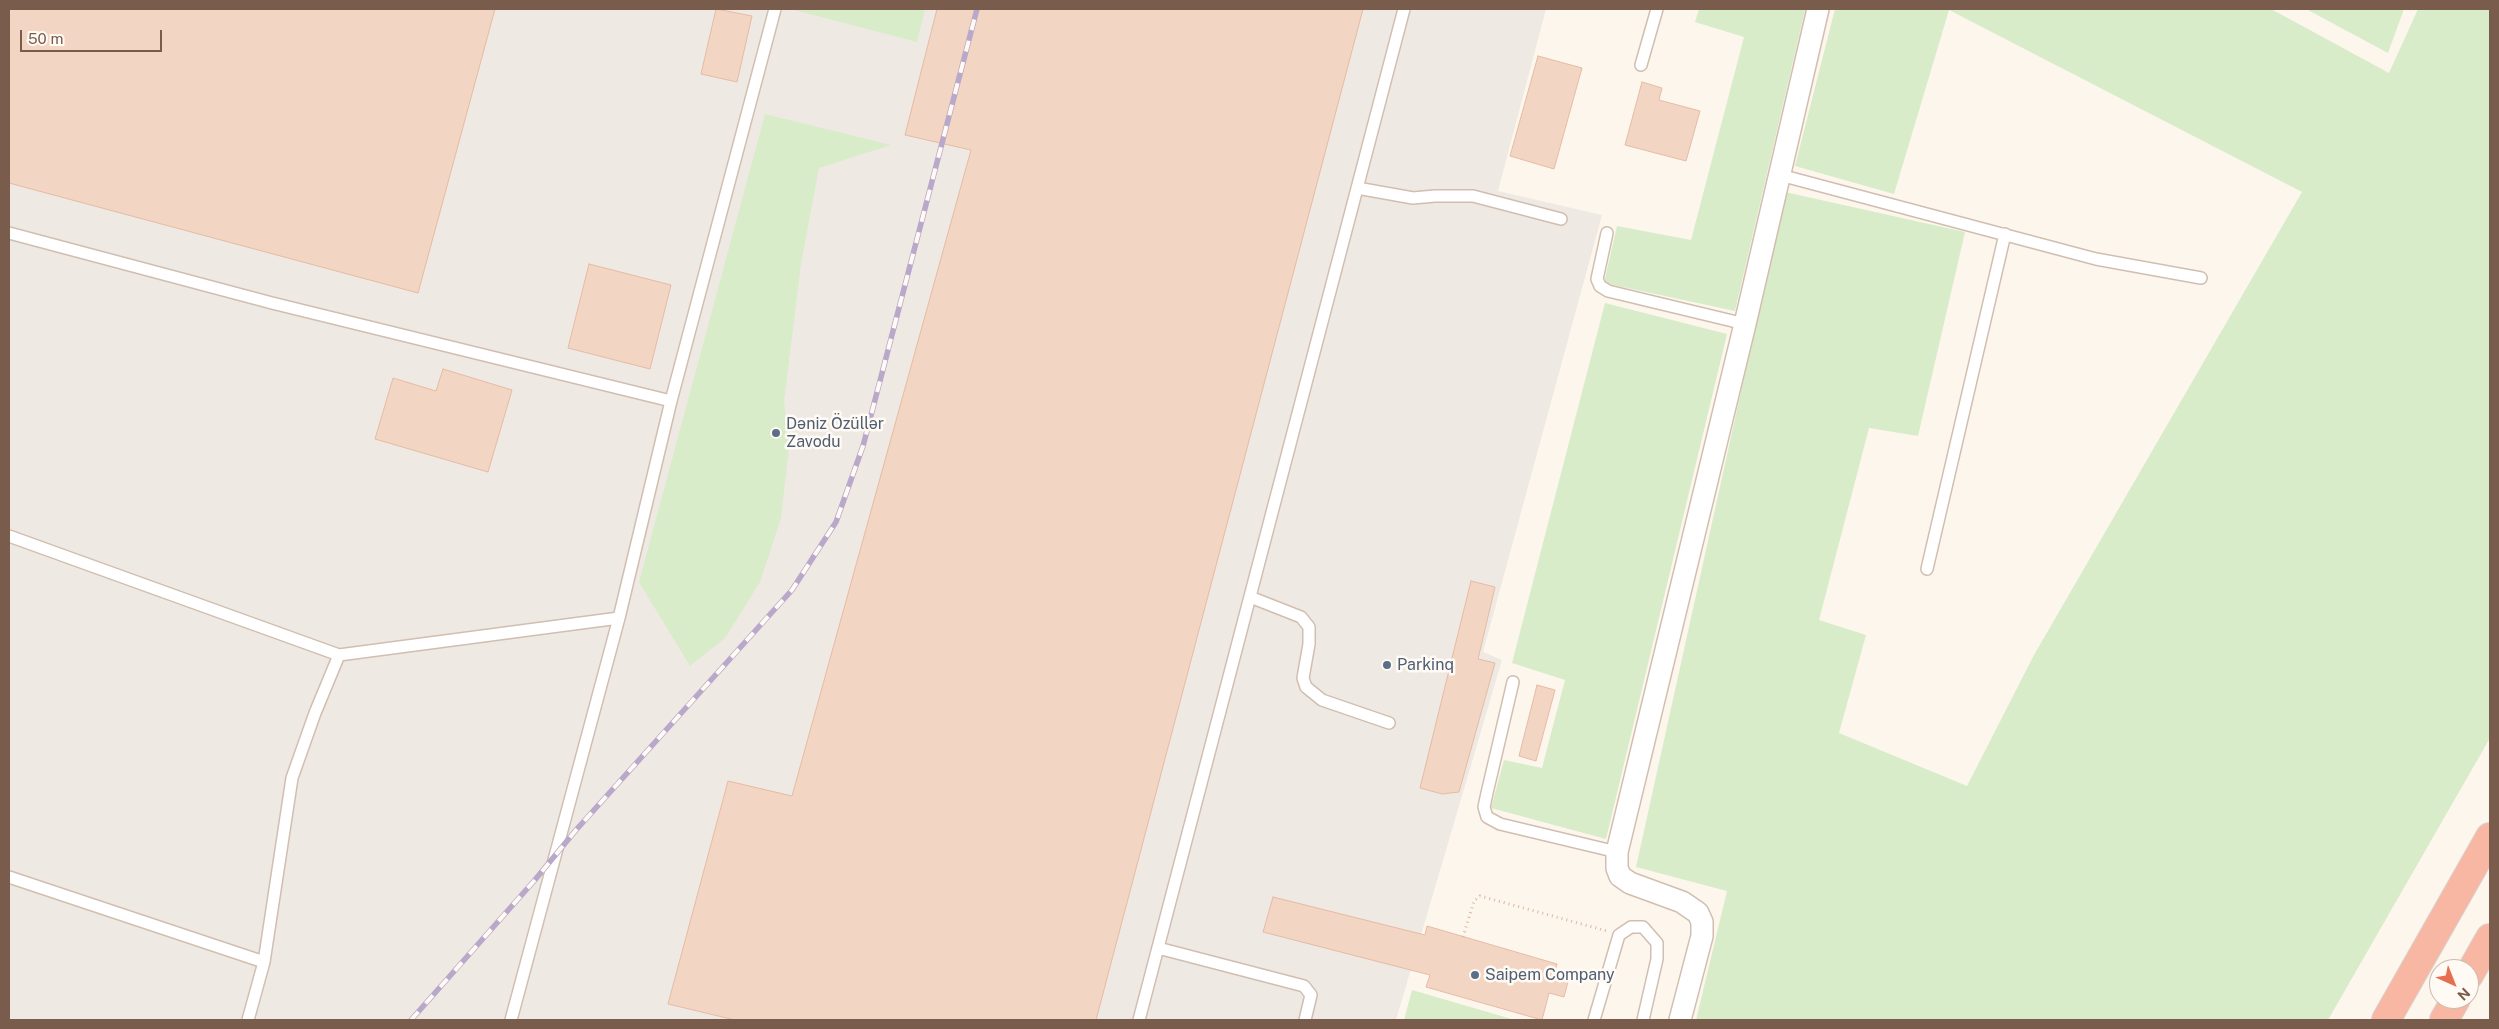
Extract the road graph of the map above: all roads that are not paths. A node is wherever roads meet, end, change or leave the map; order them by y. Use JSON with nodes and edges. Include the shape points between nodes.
{"nodes":[{"id":1,"x":774,"y":9,"type":"edge"},
{"id":2,"x":1404,"y":9,"type":"edge"},
{"id":3,"x":1657,"y":9,"type":"edge"},
{"id":4,"x":1818,"y":9,"type":"edge"},
{"id":5,"x":1641,"y":65,"type":"dead end"},
{"id":6,"x":1780,"y":175,"type":"junction"},
{"id":7,"x":1357,"y":188,"type":"junction"},
{"id":8,"x":1561,"y":219,"type":"dead end"},
{"id":9,"x":9,"y":233,"type":"edge"},
{"id":10,"x":1607,"y":233,"type":"dead end"},
{"id":11,"x":2005,"y":234,"type":"junction"},
{"id":12,"x":2201,"y":278,"type":"dead end"},
{"id":13,"x":1746,"y":324,"type":"junction"},
{"id":14,"x":671,"y":401,"type":"junction"},
{"id":15,"x":9,"y":536,"type":"edge"},
{"id":16,"x":1928,"y":569,"type":"dead end"},
{"id":17,"x":1250,"y":597,"type":"junction"},
{"id":18,"x":619,"y":618,"type":"junction"},
{"id":19,"x":339,"y":655,"type":"junction"},
{"id":20,"x":1513,"y":682,"type":"dead end"},
{"id":21,"x":1389,"y":723,"type":"dead end"},
{"id":22,"x":2490,"y":837,"type":"edge"},
{"id":23,"x":1617,"y":852,"type":"junction"},
{"id":24,"x":9,"y":876,"type":"edge"},
{"id":25,"x":2490,"y":938,"type":"edge"},
{"id":26,"x":1158,"y":948,"type":"junction"},
{"id":27,"x":2478,"y":959,"type":"edge"},
{"id":28,"x":264,"y":962,"type":"junction"},
{"id":29,"x":2450,"y":1009,"type":"edge"},
{"id":30,"x":248,"y":1020,"type":"edge"},
{"id":31,"x":511,"y":1020,"type":"edge"},
{"id":32,"x":1140,"y":1020,"type":"edge"},
{"id":33,"x":1305,"y":1020,"type":"edge"},
{"id":34,"x":1594,"y":1020,"type":"edge"},
{"id":35,"x":1643,"y":1020,"type":"edge"},
{"id":36,"x":1680,"y":1020,"type":"edge"},
{"id":37,"x":2386,"y":1020,"type":"edge"},
{"id":38,"x":2444,"y":1020,"type":"edge"}],
"edges":[{"from":1,"to":14,"type":"lane"},
{"from":2,"to":7,"type":"lane"},
{"from":3,"to":5,"type":"lane"},
{"from":4,"to":6,"type":"street"},
{"from":6,"to":11,"type":"lane"},
{"from":6,"to":13,"type":"street"},
{"from":7,"to":8,"type":"lane","via":[[1413,198],[1473,196]]},
{"from":7,"to":17,"type":"lane"},
{"from":9,"to":14,"type":"lane","via":[[272,303]]},
{"from":10,"to":13,"type":"lane","via":[[1597,279],[1600,286],[1608,291]]},
{"from":11,"to":12,"type":"lane","via":[[2096,258]]},
{"from":11,"to":16,"type":"lane"},
{"from":13,"to":23,"type":"street"},
{"from":14,"to":18,"type":"lane"},
{"from":15,"to":19,"type":"lane"},
{"from":17,"to":21,"type":"lane","via":[[1301,617],[1309,627],[1303,678],[1306,687],[1322,700]]},
{"from":17,"to":26,"type":"lane"},
{"from":18,"to":19,"type":"lane"},
{"from":18,"to":31,"type":"lane"},
{"from":19,"to":28,"type":"lane","via":[[292,778]]},
{"from":20,"to":23,"type":"lane","via":[[1486,793],[1486,817],[1500,824]]},
{"from":22,"to":37,"type":"highway"},
{"from":23,"to":36,"type":"street","via":[[1620,876],[1630,883],[1682,902],[1698,913],[1702,922],[1702,936]]},
{"from":24,"to":28,"type":"lane"},
{"from":25,"to":27,"type":"highway"},
{"from":26,"to":32,"type":"lane"},
{"from":26,"to":33,"type":"lane","via":[[1304,986],[1311,995]]},
{"from":28,"to":30,"type":"lane"},
{"from":29,"to":38,"type":"highway"},
{"from":34,"to":35,"type":"lane","via":[[1619,935],[1631,927],[1643,927],[1657,943],[1657,959]]}]}
